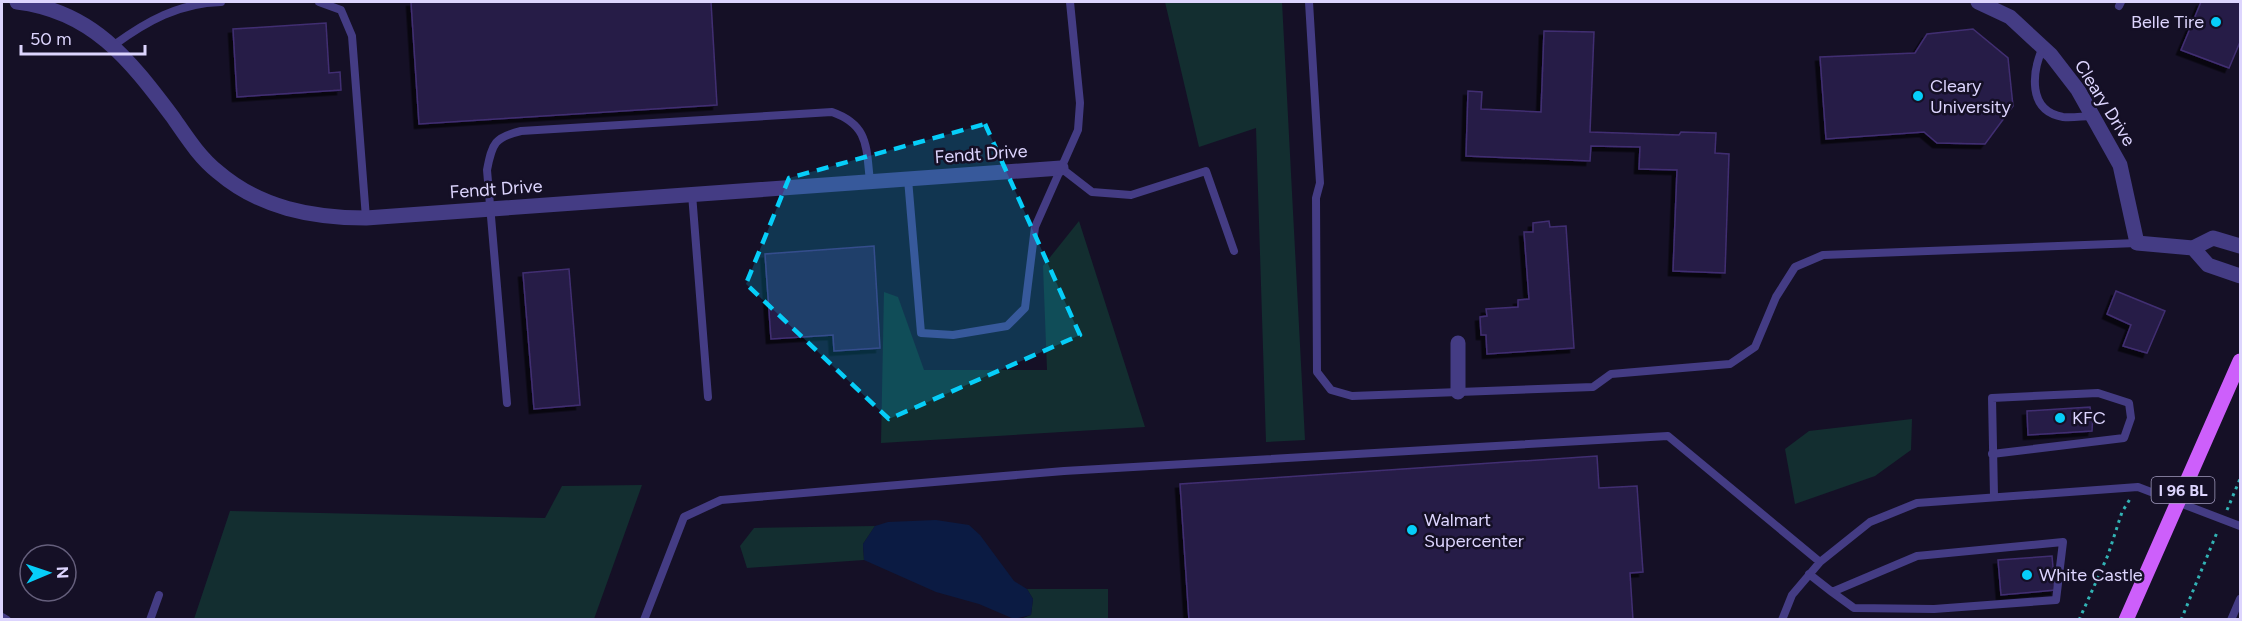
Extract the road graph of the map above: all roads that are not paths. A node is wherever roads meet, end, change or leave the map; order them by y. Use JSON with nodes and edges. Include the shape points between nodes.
{"nodes":[{"id":1,"x":17,"y":2,"type":"edge"},
{"id":2,"x":221,"y":2,"type":"edge"},
{"id":3,"x":319,"y":2,"type":"edge"},
{"id":4,"x":1070,"y":2,"type":"edge"},
{"id":5,"x":1309,"y":2,"type":"edge"},
{"id":6,"x":1978,"y":2,"type":"edge"},
{"id":7,"x":114,"y":45,"type":"junction"},
{"id":8,"x":2043,"y":47,"type":"junction"},
{"id":9,"x":2092,"y":116,"type":"junction"},
{"id":10,"x":1061,"y":168,"type":"junction"},
{"id":11,"x":908,"y":179,"type":"junction"},
{"id":12,"x":870,"y":181,"type":"junction"},
{"id":13,"x":692,"y":194,"type":"junction"},
{"id":14,"x":490,"y":209,"type":"junction"},
{"id":15,"x":366,"y":218,"type":"junction"},
{"id":16,"x":2137,"y":243,"type":"junction"},
{"id":17,"x":2241,"y":246,"type":"edge"},
{"id":18,"x":2193,"y":248,"type":"junction"},
{"id":19,"x":1234,"y":251,"type":"dead end"},
{"id":20,"x":2241,"y":276,"type":"edge"},
{"id":21,"x":1458,"y":343,"type":"dead end"},
{"id":22,"x":2241,"y":361,"type":"edge"},
{"id":23,"x":1458,"y":392,"type":"junction"},
{"id":24,"x":708,"y":397,"type":"dead end"},
{"id":25,"x":507,"y":403,"type":"dead end"},
{"id":26,"x":1992,"y":453,"type":"junction"},
{"id":27,"x":1994,"y":496,"type":"junction"},
{"id":28,"x":2178,"y":504,"type":"junction"},
{"id":29,"x":2241,"y":526,"type":"edge"},
{"id":30,"x":1820,"y":562,"type":"junction"},
{"id":31,"x":1809,"y":574,"type":"junction"},
{"id":32,"x":1832,"y":592,"type":"junction"},
{"id":33,"x":159,"y":595,"type":"dead end"},
{"id":34,"x":2241,"y":599,"type":"edge"},
{"id":35,"x":2,"y":617,"type":"edge"},
{"id":36,"x":7,"y":620,"type":"edge"},
{"id":37,"x":150,"y":620,"type":"edge"},
{"id":38,"x":644,"y":620,"type":"edge"},
{"id":39,"x":1782,"y":620,"type":"edge"},
{"id":40,"x":2126,"y":620,"type":"edge"},
{"id":41,"x":2231,"y":620,"type":"edge"}],
"edges":[{"from":1,"to":7,"type":"street","name":"Fendt Drive","via":[[74,16]]},
{"from":2,"to":7,"type":"lane","via":[[187,5],[146,21]]},
{"from":3,"to":15,"type":"lane","via":[[341,10],[352,36]]},
{"from":4,"to":10,"type":"lane","via":[[1080,103],[1078,130]]},
{"from":5,"to":23,"type":"lane","via":[[1320,183],[1316,198],[1317,372],[1331,390],[1352,396]]},
{"from":6,"to":8,"type":"street","name":"Cleary Drive","via":[[2010,17]]},
{"from":7,"to":15,"type":"street","name":"Fendt Drive","via":[[195,148],[235,184],[272,205],[302,214]]},
{"from":8,"to":9,"type":"street","name":"Cleary Drive","via":[[2078,90]]},
{"from":8,"to":9,"type":"lane","via":[[2035,65],[2033,85],[2040,103],[2051,114]]},
{"from":9,"to":16,"type":"street","name":"Cleary Drive","via":[[2120,165]]},
{"from":10,"to":11,"type":"street","name":"Fendt Drive"},
{"from":10,"to":11,"type":"lane","via":[[1035,227],[1025,308],[1007,326],[953,335],[921,333]]},
{"from":10,"to":19,"type":"lane","via":[[1092,192],[1131,195],[1206,171]]},
{"from":11,"to":12,"type":"street","name":"Fendt Drive"},
{"from":12,"to":13,"type":"street","name":"Fendt Drive"},
{"from":12,"to":14,"type":"lane","via":[[861,130],[848,117],[832,112],[521,131],[502,136],[491,148],[487,170]]},
{"from":13,"to":14,"type":"street","name":"Fendt Drive"},
{"from":13,"to":24,"type":"lane"},
{"from":14,"to":15,"type":"street","name":"Fendt Drive"},
{"from":14,"to":25,"type":"lane"},
{"from":16,"to":18,"type":"street"},
{"from":16,"to":23,"type":"lane","via":[[1823,255],[1795,267],[1776,297],[1755,347],[1730,364],[1611,374],[1593,387]]},
{"from":17,"to":18,"type":"street","via":[[2213,238]]},
{"from":18,"to":20,"type":"street","via":[[2208,265]]},
{"from":21,"to":23,"type":"street"},
{"from":22,"to":28,"type":"main road","number":"I 96 BL"},
{"from":26,"to":26,"type":"lane","via":[[1992,398],[2098,393],[2129,403],[2131,418],[2124,438]]},
{"from":26,"to":27,"type":"lane"},
{"from":27,"to":28,"type":"lane","via":[[2138,487]]},
{"from":27,"to":30,"type":"lane","via":[[1917,502],[1870,522]]},
{"from":28,"to":29,"type":"lane"},
{"from":28,"to":40,"type":"main road","number":"I 96 BL"},
{"from":30,"to":31,"type":"lane"},
{"from":30,"to":38,"type":"lane","via":[[1668,436],[1064,471],[721,500],[684,517]]},
{"from":31,"to":32,"type":"lane"},
{"from":31,"to":39,"type":"lane","via":[[1792,595]]},
{"from":32,"to":32,"type":"lane","via":[[1917,555],[2063,542],[2056,600],[1934,609],[1854,608]]},
{"from":33,"to":37,"type":"lane"},
{"from":34,"to":41,"type":"lane"},
{"from":35,"to":36,"type":"lane"}]}
